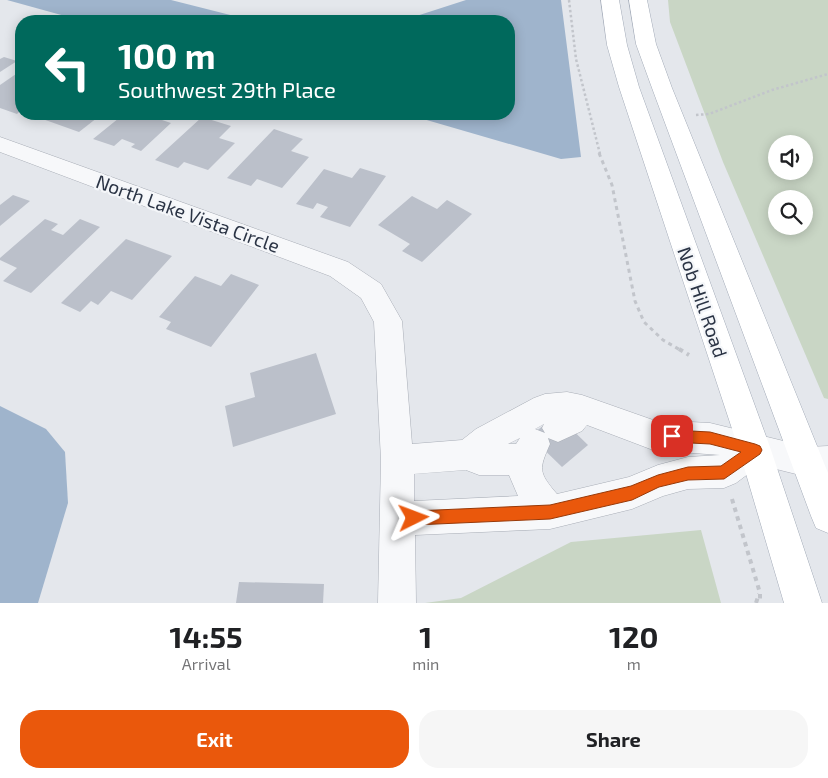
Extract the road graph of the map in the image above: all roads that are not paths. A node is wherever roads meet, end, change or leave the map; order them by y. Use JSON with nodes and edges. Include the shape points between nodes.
{"nodes":[{"id":1,"x":610,"y":0,"type":"edge"},
{"id":2,"x":638,"y":0,"type":"edge"},
{"id":3,"x":0,"y":144,"type":"edge"},
{"id":4,"x":582,"y":409,"type":"junction"},
{"id":5,"x":539,"y":444,"type":"junction"},
{"id":6,"x":755,"y":450,"type":"junction"},
{"id":7,"x":469,"y":455,"type":"junction"},
{"id":8,"x":397,"y":460,"type":"junction"},
{"id":9,"x":818,"y":462,"type":"edge"},
{"id":10,"x":550,"y":512,"type":"junction"},
{"id":11,"x":828,"y":516,"type":"edge"},
{"id":12,"x":396,"y":519,"type":"junction"},
{"id":13,"x":397,"y":603,"type":"edge"},
{"id":14,"x":803,"y":603,"type":"edge"}],
"edges":[{"from":1,"to":6,"type":"main road","name":"Nob Hill Road","via":[[616,45],[629,87]]},
{"from":2,"to":9,"type":"main road","name":"Nob Hill Road","via":[[646,44],[669,107]]},
{"from":3,"to":8,"type":"street","name":"North Lake Vista Circle","via":[[339,269],[371,291],[388,321]]},
{"from":4,"to":5,"type":"street","via":[[572,421]]},
{"from":4,"to":6,"type":"street","via":[[653,435],[710,438]]},
{"from":4,"to":7,"type":"street","via":[[568,406],[545,408],[487,439]]},
{"from":5,"to":7,"type":"street","via":[[479,460]]},
{"from":5,"to":10,"type":"street","via":[[526,478]]},
{"from":6,"to":9,"type":"street"},
{"from":6,"to":10,"type":"street","via":[[724,472],[688,473],[658,481],[632,493]]},
{"from":6,"to":14,"type":"main road","name":"Nob Hill Road"},
{"from":7,"to":8,"type":"street"},
{"from":8,"to":12,"type":"street"},
{"from":9,"to":11,"type":"main road","name":"Nob Hill Road"},
{"from":10,"to":12,"type":"street"},
{"from":12,"to":13,"type":"street"}]}
